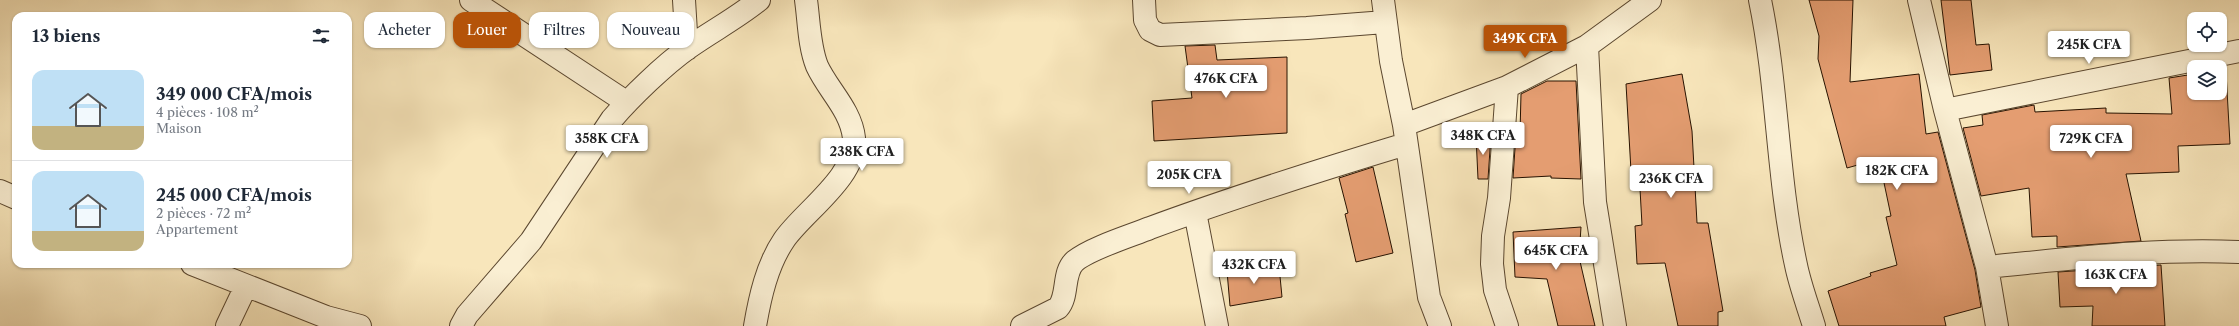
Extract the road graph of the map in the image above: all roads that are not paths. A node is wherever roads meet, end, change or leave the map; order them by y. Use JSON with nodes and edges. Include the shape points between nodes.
{"nodes":[{"id":1,"x":471,"y":0,"type":"edge"},
{"id":2,"x":684,"y":0,"type":"edge"},
{"id":3,"x":759,"y":0,"type":"edge"},
{"id":4,"x":806,"y":0,"type":"edge"},
{"id":5,"x":1144,"y":0,"type":"edge"},
{"id":6,"x":1383,"y":0,"type":"edge"},
{"id":7,"x":1650,"y":0,"type":"edge"},
{"id":8,"x":1760,"y":0,"type":"edge"},
{"id":9,"x":1919,"y":0,"type":"edge"},
{"id":10,"x":1385,"y":22,"type":"junction"},
{"id":11,"x":1587,"y":46,"type":"junction"},
{"id":12,"x":687,"y":49,"type":"junction"},
{"id":13,"x":2239,"y":51,"type":"edge"},
{"id":14,"x":1507,"y":87,"type":"junction"},
{"id":15,"x":626,"y":102,"type":"junction"},
{"id":16,"x":1945,"y":110,"type":"junction"},
{"id":17,"x":1405,"y":135,"type":"junction"},
{"id":18,"x":0,"y":191,"type":"edge"},
{"id":19,"x":12,"y":196,"type":"edge"},
{"id":20,"x":1195,"y":212,"type":"junction"},
{"id":21,"x":2239,"y":252,"type":"edge"},
{"id":22,"x":1987,"y":267,"type":"junction"},
{"id":23,"x":202,"y":268,"type":"edge"},
{"id":24,"x":246,"y":286,"type":"junction"},
{"id":25,"x":227,"y":326,"type":"edge"},
{"id":26,"x":360,"y":326,"type":"edge"},
{"id":27,"x":461,"y":326,"type":"edge"},
{"id":28,"x":754,"y":326,"type":"edge"},
{"id":29,"x":1022,"y":326,"type":"edge"},
{"id":30,"x":1217,"y":326,"type":"edge"},
{"id":31,"x":1440,"y":326,"type":"edge"},
{"id":32,"x":1507,"y":326,"type":"edge"},
{"id":33,"x":1615,"y":326,"type":"edge"},
{"id":34,"x":1814,"y":326,"type":"edge"},
{"id":35,"x":1997,"y":326,"type":"edge"}],
"edges":[{"from":1,"to":15,"type":"street"},
{"from":2,"to":12,"type":"street"},
{"from":3,"to":12,"type":"street"},
{"from":4,"to":28,"type":"street","via":[[816,64],[848,114],[854,139],[853,149],[840,177],[784,240],[776,253],[768,271]]},
{"from":5,"to":10,"type":"street","via":[[1145,20],[1150,30],[1160,35]]},
{"from":6,"to":10,"type":"street"},
{"from":7,"to":11,"type":"street"},
{"from":8,"to":34,"type":"street","via":[[1769,45],[1786,204],[1796,266]]},
{"from":9,"to":16,"type":"street"},
{"from":10,"to":17,"type":"street"},
{"from":11,"to":14,"type":"street"},
{"from":11,"to":33,"type":"street","via":[[1596,202]]},
{"from":12,"to":15,"type":"street"},
{"from":13,"to":16,"type":"street"},
{"from":14,"to":17,"type":"street"},
{"from":14,"to":32,"type":"street","via":[[1499,198],[1492,236],[1492,264],[1495,290]]},
{"from":15,"to":27,"type":"street","via":[[531,241],[467,315]]},
{"from":16,"to":22,"type":"street"},
{"from":17,"to":20,"type":"street"},
{"from":17,"to":31,"type":"street","via":[[1429,297]]},
{"from":18,"to":19,"type":"street"},
{"from":20,"to":29,"type":"street","via":[[1105,246],[1075,261],[1067,278],[1062,304],[1054,312]]},
{"from":20,"to":30,"type":"street"},
{"from":21,"to":22,"type":"street","via":[[2092,256]]},
{"from":22,"to":35,"type":"street"},
{"from":23,"to":24,"type":"street"},
{"from":24,"to":25,"type":"street"},
{"from":24,"to":26,"type":"street","via":[[326,317]]}]}
